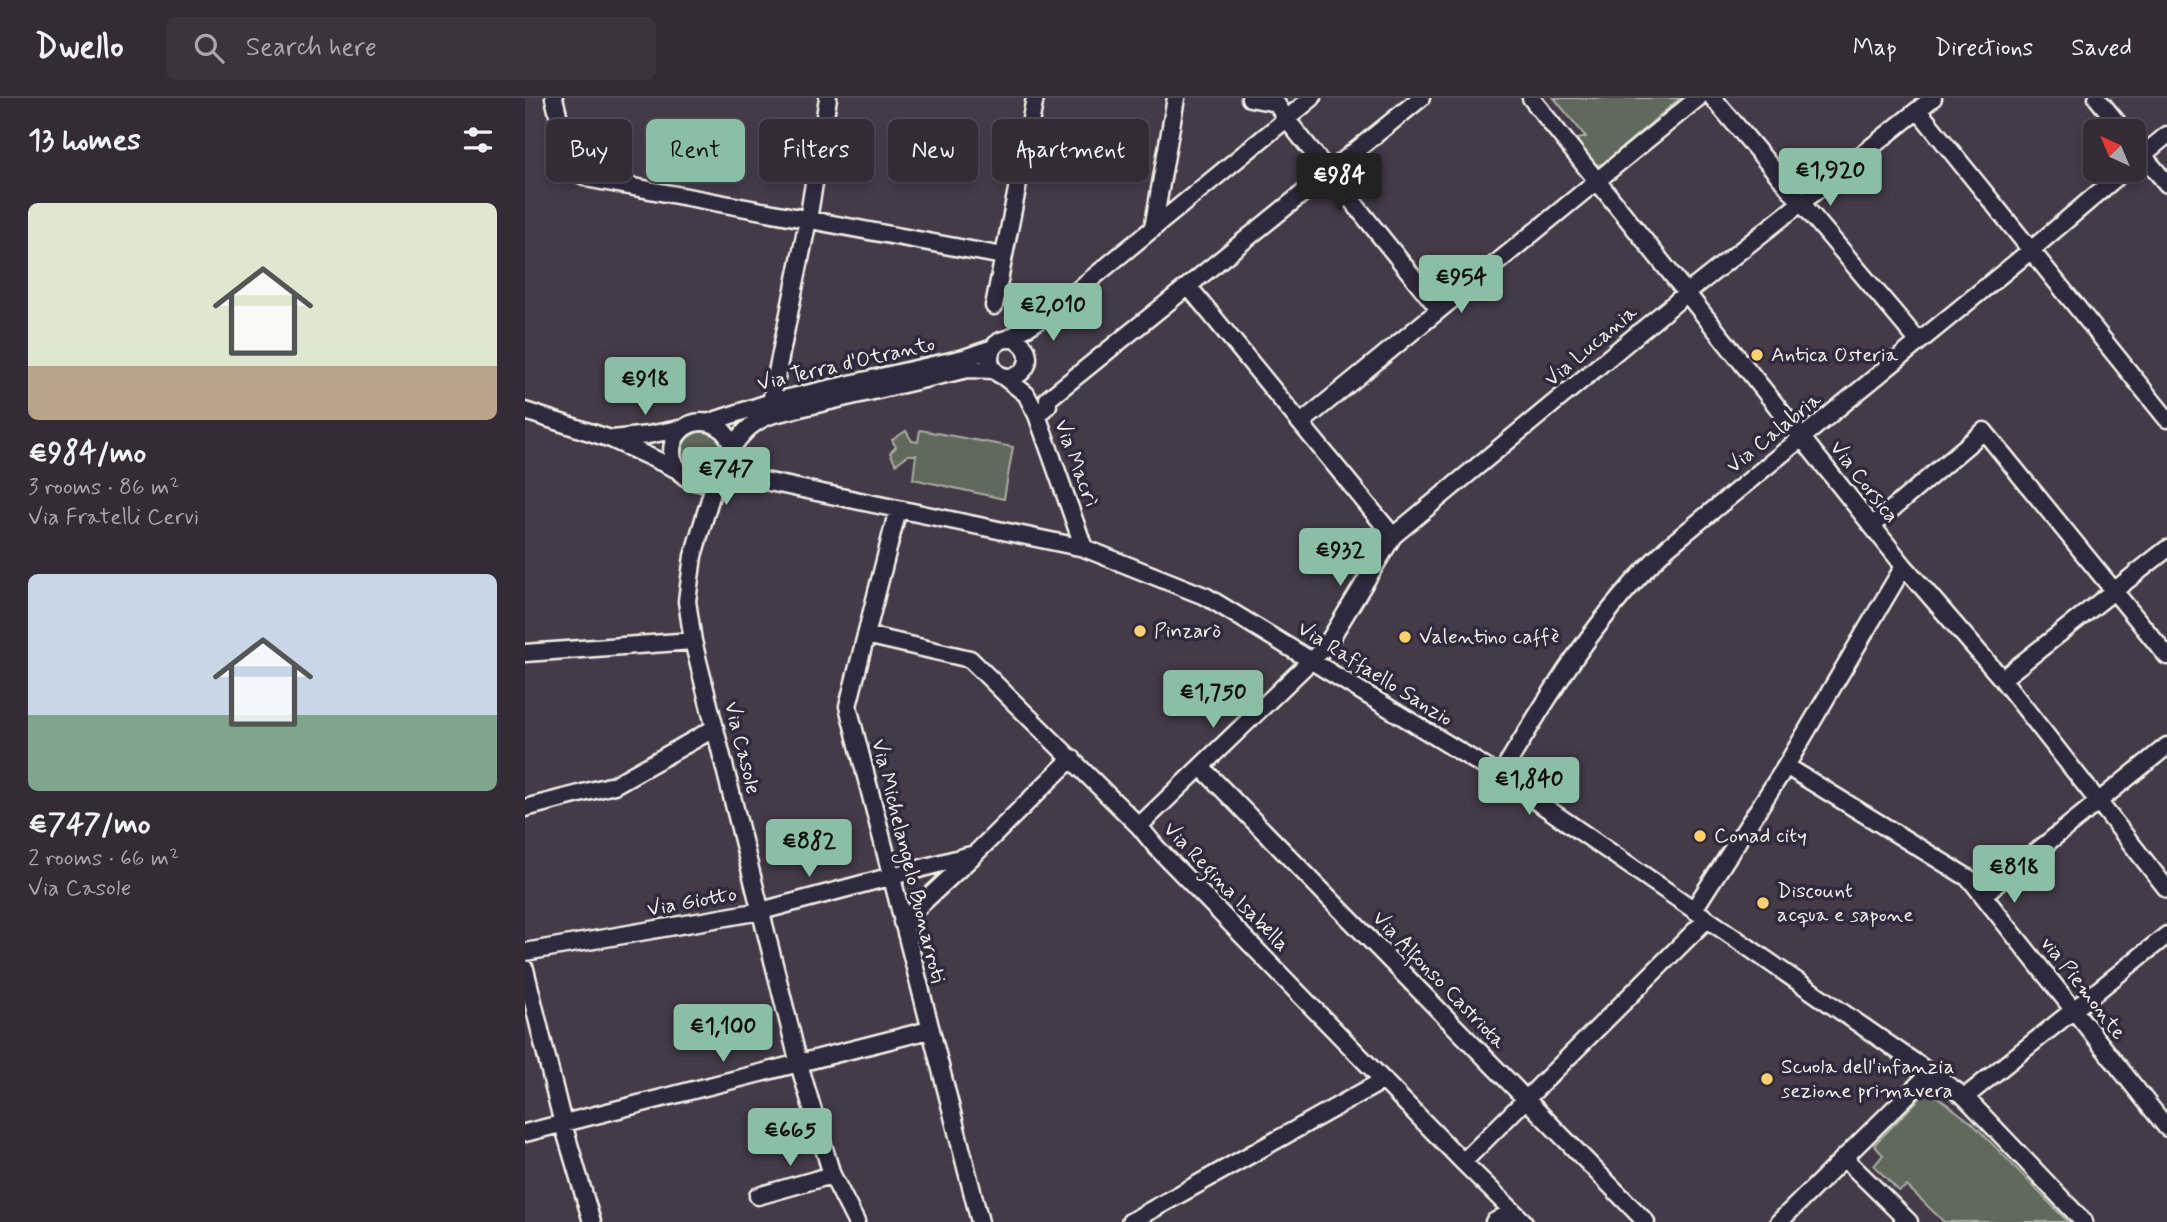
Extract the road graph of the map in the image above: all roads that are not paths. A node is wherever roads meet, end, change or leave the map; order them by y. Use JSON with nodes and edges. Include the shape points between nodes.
{"nodes":[{"id":1,"x":554,"y":98,"type":"edge"},
{"id":2,"x":828,"y":98,"type":"edge"},
{"id":3,"x":1035,"y":98,"type":"edge"},
{"id":4,"x":1176,"y":98,"type":"edge"},
{"id":5,"x":1250,"y":98,"type":"edge"},
{"id":6,"x":1312,"y":98,"type":"edge"},
{"id":7,"x":1421,"y":98,"type":"edge"},
{"id":8,"x":1531,"y":98,"type":"edge"},
{"id":9,"x":1698,"y":98,"type":"edge"},
{"id":10,"x":1713,"y":98,"type":"edge"},
{"id":11,"x":1933,"y":98,"type":"edge"},
{"id":12,"x":2097,"y":98,"type":"edge"},
{"id":13,"x":1918,"y":110,"type":"junction"},
{"id":14,"x":2114,"y":119,"type":"edge"},
{"id":15,"x":1287,"y":120,"type":"junction"},
{"id":16,"x":2167,"y":135,"type":"edge"},
{"id":17,"x":2146,"y":147,"type":"edge"},
{"id":18,"x":2146,"y":163,"type":"edge"},
{"id":19,"x":1329,"y":172,"type":"junction"},
{"id":20,"x":1598,"y":180,"type":"junction"},
{"id":21,"x":2111,"y":182,"type":"edge"},
{"id":22,"x":2167,"y":184,"type":"edge"},
{"id":23,"x":1800,"y":202,"type":"junction"},
{"id":24,"x":808,"y":220,"type":"junction"},
{"id":25,"x":1153,"y":229,"type":"junction"},
{"id":26,"x":2030,"y":251,"type":"junction"},
{"id":27,"x":1003,"y":256,"type":"junction"},
{"id":28,"x":1188,"y":286,"type":"junction"},
{"id":29,"x":1687,"y":293,"type":"junction"},
{"id":30,"x":993,"y":306,"type":"dead end"},
{"id":31,"x":1439,"y":309,"type":"junction"},
{"id":32,"x":1046,"y":316,"type":"junction"},
{"id":33,"x":1008,"y":339,"type":"junction"},
{"id":34,"x":1919,"y":342,"type":"junction"},
{"id":35,"x":993,"y":348,"type":"junction"},
{"id":36,"x":1027,"y":351,"type":"junction"},
{"id":37,"x":1025,"y":368,"type":"junction"},
{"id":38,"x":999,"y":374,"type":"junction"},
{"id":39,"x":1026,"y":394,"type":"junction"},
{"id":40,"x":771,"y":402,"type":"junction"},
{"id":41,"x":525,"y":411,"type":"edge"},
{"id":42,"x":1037,"y":415,"type":"junction"},
{"id":43,"x":2167,"y":419,"type":"edge"},
{"id":44,"x":710,"y":422,"type":"junction"},
{"id":45,"x":1301,"y":423,"type":"junction"},
{"id":46,"x":684,"y":428,"type":"junction"},
{"id":47,"x":1802,"y":437,"type":"junction"},
{"id":48,"x":611,"y":439,"type":"junction"},
{"id":49,"x":732,"y":447,"type":"junction"},
{"id":50,"x":721,"y":474,"type":"junction"},
{"id":51,"x":684,"y":475,"type":"junction"},
{"id":52,"x":898,"y":509,"type":"junction"},
{"id":53,"x":701,"y":522,"type":"junction"},
{"id":54,"x":1872,"y":526,"type":"junction"},
{"id":55,"x":1393,"y":536,"type":"junction"},
{"id":56,"x":1084,"y":548,"type":"junction"},
{"id":57,"x":2167,"y":549,"type":"edge"},
{"id":58,"x":1904,"y":566,"type":"junction"},
{"id":59,"x":2114,"y":592,"type":"junction"},
{"id":60,"x":866,"y":635,"type":"junction"},
{"id":61,"x":693,"y":641,"type":"junction"},
{"id":62,"x":525,"y":653,"type":"edge"},
{"id":63,"x":2167,"y":656,"type":"edge"},
{"id":64,"x":1312,"y":660,"type":"junction"},
{"id":65,"x":2002,"y":679,"type":"junction"},
{"id":66,"x":715,"y":728,"type":"junction"},
{"id":67,"x":2167,"y":746,"type":"edge"},
{"id":68,"x":1072,"y":758,"type":"junction"},
{"id":69,"x":1786,"y":766,"type":"junction"},
{"id":70,"x":1201,"y":767,"type":"junction"},
{"id":71,"x":1500,"y":776,"type":"junction"},
{"id":72,"x":2098,"y":803,"type":"junction"},
{"id":73,"x":525,"y":808,"type":"edge"},
{"id":74,"x":1139,"y":826,"type":"junction"},
{"id":75,"x":975,"y":854,"type":"junction"},
{"id":76,"x":890,"y":876,"type":"junction"},
{"id":77,"x":2167,"y":889,"type":"edge"},
{"id":78,"x":1983,"y":895,"type":"junction"},
{"id":79,"x":761,"y":911,"type":"junction"},
{"id":80,"x":1700,"y":914,"type":"junction"},
{"id":81,"x":902,"y":922,"type":"junction"},
{"id":82,"x":2167,"y":935,"type":"edge"},
{"id":83,"x":525,"y":952,"type":"edge"},
{"id":84,"x":525,"y":969,"type":"edge"},
{"id":85,"x":2074,"y":1009,"type":"junction"},
{"id":86,"x":929,"y":1030,"type":"junction"},
{"id":87,"x":799,"y":1064,"type":"junction"},
{"id":88,"x":1930,"y":1073,"type":"junction"},
{"id":89,"x":1384,"y":1080,"type":"junction"},
{"id":90,"x":1965,"y":1097,"type":"junction"},
{"id":91,"x":1526,"y":1100,"type":"junction"},
{"id":92,"x":563,"y":1124,"type":"junction"},
{"id":93,"x":2167,"y":1128,"type":"edge"},
{"id":94,"x":525,"y":1133,"type":"edge"},
{"id":95,"x":1844,"y":1158,"type":"junction"},
{"id":96,"x":1463,"y":1162,"type":"junction"},
{"id":97,"x":832,"y":1175,"type":"junction"},
{"id":98,"x":758,"y":1196,"type":"dead end"},
{"id":99,"x":1519,"y":1216,"type":"edge"},
{"id":100,"x":592,"y":1222,"type":"edge"},
{"id":101,"x":856,"y":1222,"type":"edge"},
{"id":102,"x":980,"y":1222,"type":"edge"},
{"id":103,"x":1130,"y":1222,"type":"edge"},
{"id":104,"x":1494,"y":1222,"type":"edge"},
{"id":105,"x":1646,"y":1222,"type":"edge"},
{"id":106,"x":1779,"y":1222,"type":"edge"},
{"id":107,"x":1909,"y":1222,"type":"edge"},
{"id":108,"x":2084,"y":1222,"type":"edge"}],
"edges":[{"from":1,"to":24,"type":"street","via":[[576,172],[591,179]]},
{"from":2,"to":24,"type":"street"},
{"from":3,"to":27,"type":"street"},
{"from":4,"to":25,"type":"street"},
{"from":5,"to":15,"type":"street","via":[[1276,103]]},
{"from":6,"to":15,"type":"street"},
{"from":7,"to":19,"type":"street"},
{"from":8,"to":20,"type":"street","name":"Via Corsica"},
{"from":9,"to":20,"type":"street"},
{"from":10,"to":23,"type":"street"},
{"from":11,"to":13,"type":"street","name":"Via Lucania"},
{"from":12,"to":14,"type":"street"},
{"from":13,"to":23,"type":"street","name":"Via Lucania"},
{"from":13,"to":26,"type":"street"},
{"from":15,"to":19,"type":"street"},
{"from":15,"to":25,"type":"street"},
{"from":16,"to":17,"type":"street"},
{"from":18,"to":22,"type":"street"},
{"from":19,"to":28,"type":"street"},
{"from":19,"to":31,"type":"street"},
{"from":20,"to":29,"type":"street","name":"Via Corsica"},
{"from":20,"to":31,"type":"street"},
{"from":21,"to":26,"type":"street","name":"Via Calabria"},
{"from":23,"to":29,"type":"street","name":"Via Lucania"},
{"from":23,"to":34,"type":"street"},
{"from":24,"to":27,"type":"street"},
{"from":24,"to":40,"type":"street"},
{"from":25,"to":32,"type":"street"},
{"from":26,"to":34,"type":"street","name":"Via Calabria"},
{"from":26,"to":43,"type":"street"},
{"from":27,"to":30,"type":"street"},
{"from":28,"to":42,"type":"street","via":[[1048,399]]},
{"from":28,"to":45,"type":"street"},
{"from":29,"to":47,"type":"street","name":"Via Corsica"},
{"from":29,"to":55,"type":"street","name":"Via Lucania"},
{"from":31,"to":45,"type":"street"},
{"from":32,"to":33,"type":"street"},
{"from":32,"to":36,"type":"street"},
{"from":33,"to":35,"type":"street"},
{"from":33,"to":36,"type":"street"},
{"from":34,"to":47,"type":"street","name":"Via Calabria"},
{"from":35,"to":38,"type":"street","via":[[990,359]]},
{"from":35,"to":40,"type":"street","name":"Via Terra d'Otranto"},
{"from":36,"to":37,"type":"street"},
{"from":37,"to":38,"type":"street","via":[[1016,376]]},
{"from":37,"to":39,"type":"street","name":"Via Macrì"},
{"from":38,"to":39,"type":"street","name":"Via Macrì"},
{"from":38,"to":49,"type":"street","name":"Via Terra d'Otranto","via":[[968,369],[773,414],[744,430]]},
{"from":39,"to":42,"type":"street","name":"Via Macrì"},
{"from":40,"to":44,"type":"street","name":"Via Terra d'Otranto"},
{"from":41,"to":48,"type":"street"},
{"from":42,"to":56,"type":"street","name":"Via Macrì"},
{"from":44,"to":46,"type":"street"},
{"from":44,"to":49,"type":"street","via":[[722,429]]},
{"from":45,"to":55,"type":"street"},
{"from":46,"to":48,"type":"street"},
{"from":46,"to":51,"type":"street","via":[[672,448],[674,464]]},
{"from":47,"to":54,"type":"street","name":"Via Corsica"},
{"from":47,"to":71,"type":"street","name":"Via Calabria","via":[[1668,547],[1620,597],[1565,669]]},
{"from":48,"to":51,"type":"street"},
{"from":49,"to":50,"type":"street","via":[[730,463]]},
{"from":50,"to":51,"type":"street","via":[[708,482]]},
{"from":50,"to":52,"type":"street","name":"Via Raffaello Sanzio"},
{"from":50,"to":53,"type":"street","name":"Via Casole"},
{"from":51,"to":53,"type":"street","name":"Via Casole","via":[[697,488]]},
{"from":52,"to":56,"type":"street","name":"Via Raffaello Sanzio"},
{"from":52,"to":60,"type":"street","name":"Via Michelangelo Buonarroti"},
{"from":53,"to":61,"type":"street","name":"Via Casole","via":[[687,601]]},
{"from":54,"to":58,"type":"street","name":"Via Corsica"},
{"from":54,"to":59,"type":"street","via":[[1984,431]]},
{"from":55,"to":64,"type":"street","name":"Via Lucania","via":[[1326,646]]},
{"from":56,"to":64,"type":"street","name":"Via Raffaello Sanzio","via":[[1207,597]]},
{"from":57,"to":59,"type":"street"},
{"from":58,"to":65,"type":"street","name":"Via Corsica"},
{"from":58,"to":69,"type":"street"},
{"from":59,"to":63,"type":"street"},
{"from":59,"to":65,"type":"street"},
{"from":60,"to":68,"type":"street","name":"Via Regina Isabella","via":[[970,659]]},
{"from":60,"to":76,"type":"street","name":"Via Michelangelo Buonarroti","via":[[848,706]]},
{"from":61,"to":62,"type":"street"},
{"from":61,"to":66,"type":"street","name":"Via Casole"},
{"from":64,"to":70,"type":"street","name":"Via Lucania"},
{"from":64,"to":71,"type":"street","name":"Via Raffaello Sanzio"},
{"from":65,"to":72,"type":"street","name":"Via Corsica"},
{"from":66,"to":73,"type":"street","via":[[614,785]]},
{"from":66,"to":79,"type":"street","name":"Via Casole"},
{"from":67,"to":72,"type":"street"},
{"from":68,"to":74,"type":"street","name":"Via Regina Isabella"},
{"from":68,"to":75,"type":"street"},
{"from":69,"to":78,"type":"street","name":"via Piemonte","via":[[1961,872]]},
{"from":69,"to":80,"type":"street"},
{"from":70,"to":74,"type":"street","name":"Via Lucania"},
{"from":70,"to":91,"type":"street","name":"Via Alfonso Castriota"},
{"from":71,"to":80,"type":"street","name":"Via Raffaello Sanzio"},
{"from":72,"to":77,"type":"street","name":"Via Corsica"},
{"from":72,"to":78,"type":"street"},
{"from":74,"to":89,"type":"street","name":"Via Regina Isabella"},
{"from":75,"to":76,"type":"street","name":"Via Giotto"},
{"from":75,"to":81,"type":"street"},
{"from":76,"to":79,"type":"street","name":"Via Giotto"},
{"from":76,"to":81,"type":"street","name":"Via Michelangelo Buonarroti"},
{"from":78,"to":85,"type":"street","name":"via Piemonte"},
{"from":79,"to":83,"type":"street","name":"Via Giotto"},
{"from":79,"to":87,"type":"street","name":"Via Casole"},
{"from":80,"to":88,"type":"street","name":"Via Raffaello Sanzio"},
{"from":80,"to":91,"type":"street"},
{"from":81,"to":86,"type":"street","name":"Via Michelangelo Buonarroti"},
{"from":82,"to":85,"type":"street"},
{"from":84,"to":92,"type":"street"},
{"from":85,"to":90,"type":"street"},
{"from":85,"to":93,"type":"street","name":"via Piemonte"},
{"from":86,"to":87,"type":"street"},
{"from":86,"to":102,"type":"street","name":"Via Michelangelo Buonarroti"},
{"from":87,"to":92,"type":"street"},
{"from":87,"to":97,"type":"street","name":"Via Casole"},
{"from":88,"to":90,"type":"street","name":"Via Raffaello Sanzio"},
{"from":88,"to":95,"type":"street"},
{"from":89,"to":96,"type":"street","name":"Via Regina Isabella"},
{"from":89,"to":103,"type":"street"},
{"from":90,"to":108,"type":"street","name":"Via Raffaello Sanzio"},
{"from":91,"to":96,"type":"street"},
{"from":91,"to":105,"type":"street","name":"Via Alfonso Castriota"},
{"from":92,"to":94,"type":"street"},
{"from":92,"to":100,"type":"street"},
{"from":95,"to":106,"type":"street"},
{"from":95,"to":107,"type":"street"},
{"from":96,"to":99,"type":"street","name":"Via Regina Isabella"},
{"from":97,"to":98,"type":"street"},
{"from":97,"to":101,"type":"street","name":"Via Casole"},
{"from":99,"to":104,"type":"street"}]}
